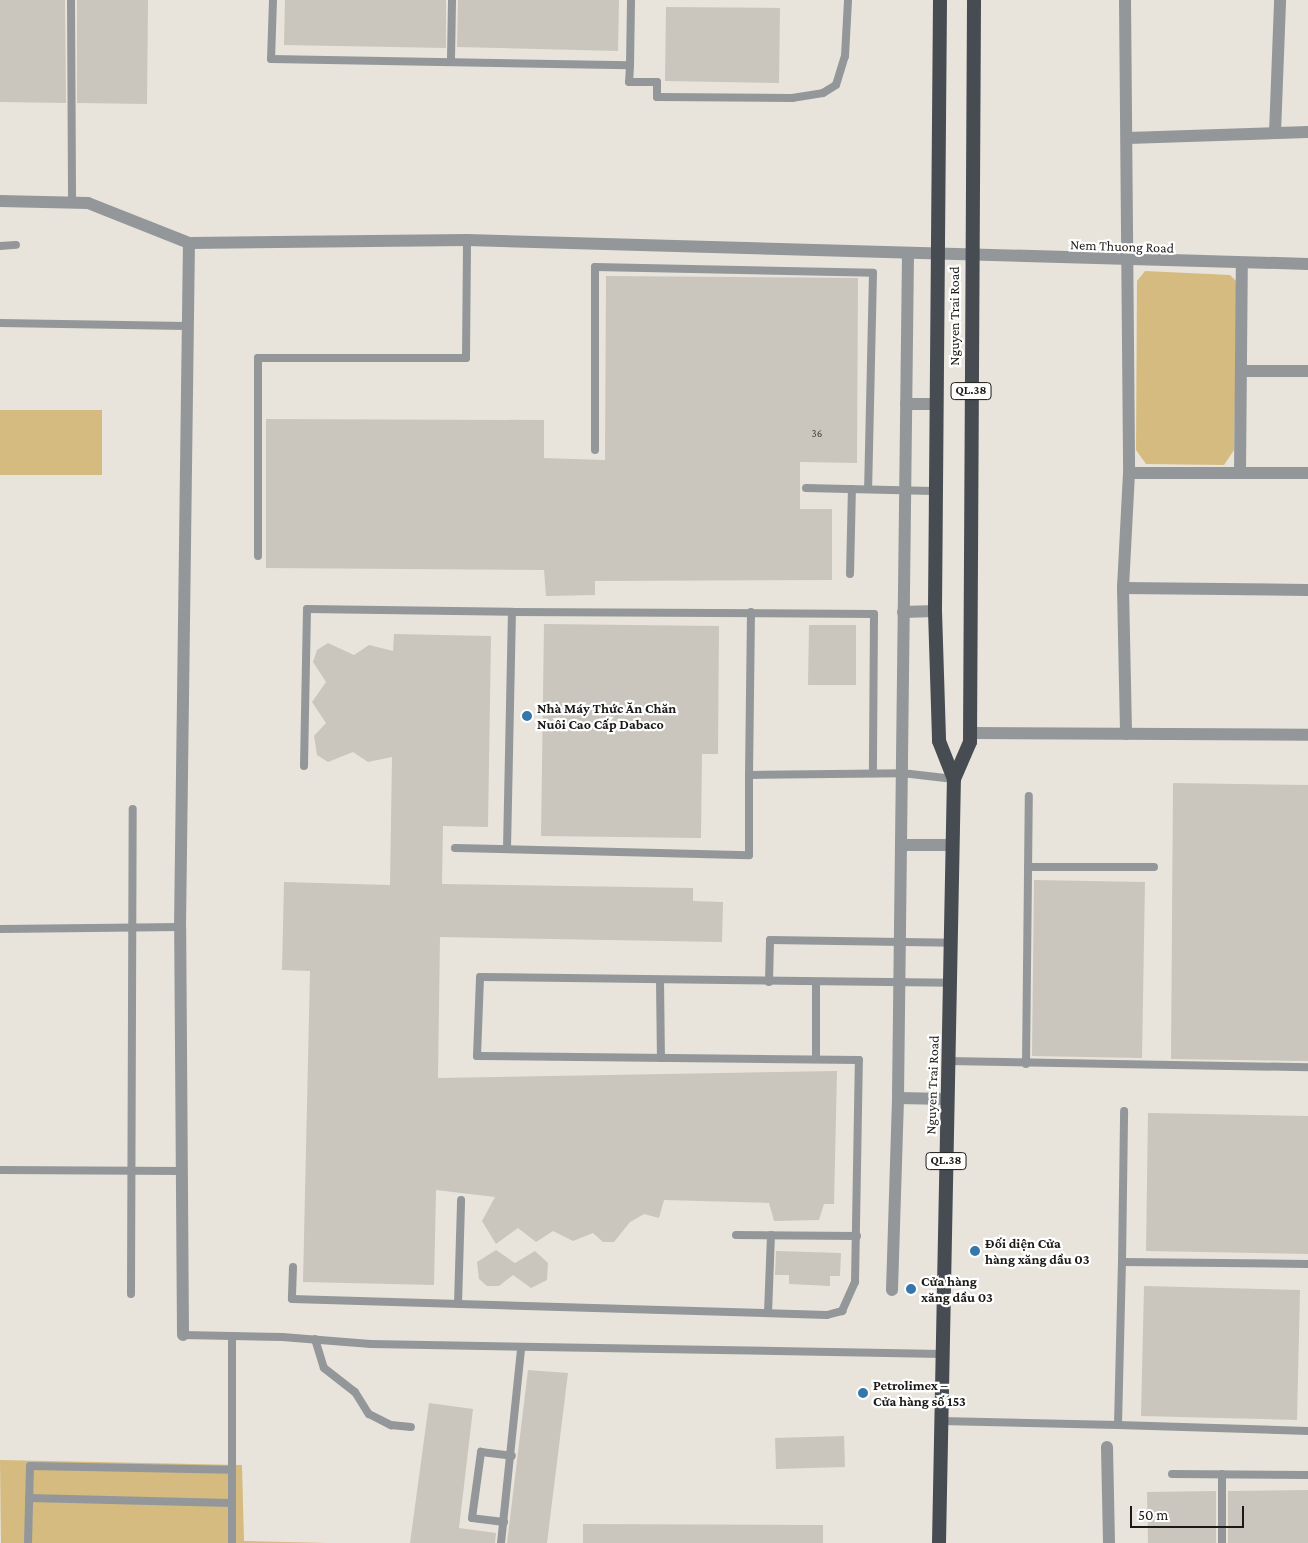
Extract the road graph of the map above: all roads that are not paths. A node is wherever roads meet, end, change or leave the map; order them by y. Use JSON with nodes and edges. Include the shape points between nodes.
{"nodes":[{"id":1,"x":71,"y":0,"type":"edge"},
{"id":2,"x":273,"y":0,"type":"edge"},
{"id":3,"x":452,"y":0,"type":"edge"},
{"id":4,"x":631,"y":0,"type":"edge"},
{"id":5,"x":848,"y":0,"type":"edge"},
{"id":6,"x":940,"y":0,"type":"edge"},
{"id":7,"x":974,"y":0,"type":"edge"},
{"id":8,"x":1125,"y":0,"type":"edge"},
{"id":9,"x":1280,"y":0,"type":"edge"},
{"id":10,"x":451,"y":59,"type":"junction"},
{"id":11,"x":630,"y":64,"type":"junction"},
{"id":12,"x":1308,"y":132,"type":"edge"},
{"id":13,"x":1275,"y":133,"type":"junction"},
{"id":14,"x":1128,"y":138,"type":"junction"},
{"id":15,"x":0,"y":201,"type":"edge"},
{"id":16,"x":72,"y":201,"type":"junction"},
{"id":17,"x":467,"y":240,"type":"junction"},
{"id":18,"x":189,"y":243,"type":"junction"},
{"id":19,"x":16,"y":245,"type":"dead end"},
{"id":20,"x":0,"y":246,"type":"edge"},
{"id":21,"x":908,"y":254,"type":"junction"},
{"id":22,"x":971,"y":255,"type":"junction"},
{"id":23,"x":936,"y":256,"type":"junction"},
{"id":24,"x":1127,"y":262,"type":"junction"},
{"id":25,"x":1242,"y":263,"type":"junction"},
{"id":26,"x":1308,"y":264,"type":"edge"},
{"id":27,"x":0,"y":323,"type":"edge"},
{"id":28,"x":186,"y":326,"type":"junction"},
{"id":29,"x":1242,"y":371,"type":"junction"},
{"id":30,"x":1308,"y":371,"type":"edge"},
{"id":31,"x":906,"y":404,"type":"junction"},
{"id":32,"x":934,"y":404,"type":"junction"},
{"id":33,"x":595,"y":450,"type":"dead end"},
{"id":34,"x":1129,"y":473,"type":"junction"},
{"id":35,"x":1240,"y":473,"type":"junction"},
{"id":36,"x":1308,"y":473,"type":"edge"},
{"id":37,"x":806,"y":488,"type":"dead end"},
{"id":38,"x":852,"y":489,"type":"junction"},
{"id":39,"x":868,"y":489,"type":"junction"},
{"id":40,"x":905,"y":490,"type":"junction"},
{"id":41,"x":933,"y":490,"type":"junction"},
{"id":42,"x":258,"y":556,"type":"dead end"},
{"id":43,"x":850,"y":574,"type":"dead end"},
{"id":44,"x":1123,"y":588,"type":"junction"},
{"id":45,"x":1308,"y":590,"type":"edge"},
{"id":46,"x":935,"y":611,"type":"junction"},
{"id":47,"x":512,"y":612,"type":"junction"},
{"id":48,"x":751,"y":612,"type":"junction"},
{"id":49,"x":904,"y":612,"type":"junction"},
{"id":50,"x":970,"y":733,"type":"junction"},
{"id":51,"x":1126,"y":734,"type":"junction"},
{"id":52,"x":1308,"y":735,"type":"edge"},
{"id":53,"x":304,"y":766,"type":"dead end"},
{"id":54,"x":873,"y":773,"type":"junction"},
{"id":55,"x":902,"y":773,"type":"junction"},
{"id":56,"x":750,"y":775,"type":"junction"},
{"id":57,"x":954,"y":779,"type":"junction"},
{"id":58,"x":1029,"y":796,"type":"dead end"},
{"id":59,"x":133,"y":809,"type":"dead end"},
{"id":60,"x":953,"y":845,"type":"junction"},
{"id":61,"x":901,"y":846,"type":"junction"},
{"id":62,"x":455,"y":848,"type":"dead end"},
{"id":63,"x":507,"y":849,"type":"junction"},
{"id":64,"x":1028,"y":867,"type":"junction"},
{"id":65,"x":1154,"y":867,"type":"dead end"},
{"id":66,"x":180,"y":927,"type":"junction"},
{"id":67,"x":132,"y":928,"type":"junction"},
{"id":68,"x":0,"y":929,"type":"edge"},
{"id":69,"x":900,"y":941,"type":"junction"},
{"id":70,"x":953,"y":943,"type":"junction"},
{"id":71,"x":660,"y":980,"type":"junction"},
{"id":72,"x":769,"y":982,"type":"junction"},
{"id":73,"x":816,"y":983,"type":"junction"},
{"id":74,"x":952,"y":983,"type":"junction"},
{"id":75,"x":899,"y":984,"type":"junction"},
{"id":76,"x":661,"y":1058,"type":"junction"},
{"id":77,"x":816,"y":1059,"type":"junction"},
{"id":78,"x":948,"y":1061,"type":"junction"},
{"id":79,"x":1026,"y":1064,"type":"junction"},
{"id":80,"x":1308,"y":1067,"type":"edge"},
{"id":81,"x":898,"y":1098,"type":"junction"},
{"id":82,"x":947,"y":1099,"type":"junction"},
{"id":83,"x":1124,"y":1111,"type":"dead end"},
{"id":84,"x":0,"y":1170,"type":"edge"},
{"id":85,"x":131,"y":1171,"type":"junction"},
{"id":86,"x":182,"y":1171,"type":"junction"},
{"id":87,"x":461,"y":1200,"type":"dead end"},
{"id":88,"x":736,"y":1235,"type":"dead end"},
{"id":89,"x":771,"y":1236,"type":"junction"},
{"id":90,"x":857,"y":1236,"type":"junction"},
{"id":91,"x":1122,"y":1262,"type":"junction"},
{"id":92,"x":1308,"y":1264,"type":"edge"},
{"id":93,"x":293,"y":1267,"type":"dead end"},
{"id":94,"x":892,"y":1290,"type":"dead end"},
{"id":95,"x":131,"y":1294,"type":"dead end"},
{"id":96,"x":458,"y":1304,"type":"junction"},
{"id":97,"x":768,"y":1313,"type":"junction"},
{"id":98,"x":183,"y":1336,"type":"joint"},
{"id":99,"x":232,"y":1337,"type":"junction"},
{"id":100,"x":315,"y":1339,"type":"junction"},
{"id":101,"x":521,"y":1348,"type":"junction"},
{"id":102,"x":942,"y":1354,"type":"junction"},
{"id":103,"x":941,"y":1421,"type":"junction"},
{"id":104,"x":1118,"y":1425,"type":"junction"},
{"id":105,"x":411,"y":1426,"type":"dead end"},
{"id":106,"x":1308,"y":1431,"type":"edge"},
{"id":107,"x":1108,"y":1447,"type":"dead end"},
{"id":108,"x":512,"y":1456,"type":"junction"},
{"id":109,"x":231,"y":1470,"type":"junction"},
{"id":110,"x":1172,"y":1474,"type":"dead end"},
{"id":111,"x":1222,"y":1474,"type":"junction"},
{"id":112,"x":1308,"y":1475,"type":"edge"},
{"id":113,"x":29,"y":1498,"type":"junction"},
{"id":114,"x":231,"y":1503,"type":"junction"},
{"id":115,"x":504,"y":1522,"type":"junction"},
{"id":116,"x":28,"y":1543,"type":"edge"},
{"id":117,"x":232,"y":1543,"type":"edge"},
{"id":118,"x":501,"y":1543,"type":"edge"},
{"id":119,"x":939,"y":1543,"type":"edge"},
{"id":120,"x":1109,"y":1543,"type":"edge"},
{"id":121,"x":1222,"y":1543,"type":"edge"}],
"edges":[{"from":1,"to":16,"type":"lane"},
{"from":2,"to":10,"type":"lane","via":[[271,59]]},
{"from":3,"to":10,"type":"lane"},
{"from":4,"to":11,"type":"lane"},
{"from":5,"to":11,"type":"lane","via":[[842,70],[836,85],[823,93],[792,98],[658,97],[657,82],[629,82]]},
{"from":6,"to":23,"type":"highway","name":"Nguyen Trai Road","number":"QL.38"},
{"from":7,"to":22,"type":"highway","name":"Nguyen Trai Road","number":"QL.38"},
{"from":8,"to":14,"type":"street"},
{"from":9,"to":13,"type":"street"},
{"from":10,"to":11,"type":"lane"},
{"from":12,"to":13,"type":"street"},
{"from":13,"to":14,"type":"street"},
{"from":14,"to":24,"type":"street"},
{"from":15,"to":16,"type":"street"},
{"from":16,"to":18,"type":"street","via":[[96,205]]},
{"from":17,"to":18,"type":"street","name":"Nem Thuong Road"},
{"from":17,"to":21,"type":"street","name":"Nem Thuong Road"},
{"from":17,"to":42,"type":"lane","via":[[466,358],[258,358]]},
{"from":18,"to":28,"type":"street"},
{"from":19,"to":20,"type":"lane"},
{"from":21,"to":23,"type":"street","name":"Nem Thuong Road"},
{"from":21,"to":31,"type":"street"},
{"from":22,"to":23,"type":"street","name":"Nem Thuong Road"},
{"from":22,"to":24,"type":"street","name":"Nem Thuong Road"},
{"from":22,"to":50,"type":"highway","name":"Nguyen Trai Road","number":"QL.38"},
{"from":23,"to":32,"type":"highway","name":"Nguyen Trai Road","number":"QL.38"},
{"from":24,"to":25,"type":"street","name":"Nem Thuong Road"},
{"from":24,"to":34,"type":"street"},
{"from":25,"to":26,"type":"street","name":"Nem Thuong Road"},
{"from":25,"to":29,"type":"street"},
{"from":27,"to":28,"type":"lane"},
{"from":28,"to":66,"type":"street"},
{"from":29,"to":30,"type":"street"},
{"from":29,"to":35,"type":"street"},
{"from":31,"to":32,"type":"street"},
{"from":31,"to":40,"type":"street"},
{"from":32,"to":41,"type":"highway","name":"Nguyen Trai Road","number":"QL.38"},
{"from":33,"to":39,"type":"lane","via":[[595,267],[874,273]]},
{"from":34,"to":35,"type":"street"},
{"from":34,"to":44,"type":"street"},
{"from":35,"to":36,"type":"street"},
{"from":37,"to":38,"type":"lane"},
{"from":38,"to":39,"type":"lane"},
{"from":38,"to":43,"type":"lane"},
{"from":39,"to":40,"type":"lane"},
{"from":40,"to":41,"type":"lane"},
{"from":40,"to":49,"type":"street"},
{"from":41,"to":46,"type":"highway","name":"Nguyen Trai Road","number":"QL.38"},
{"from":44,"to":45,"type":"street"},
{"from":44,"to":51,"type":"street"},
{"from":46,"to":49,"type":"street"},
{"from":46,"to":57,"type":"highway","name":"Nguyen Trai Road","number":"QL.38","via":[[939,741]]},
{"from":47,"to":48,"type":"lane"},
{"from":47,"to":53,"type":"lane","via":[[307,609]]},
{"from":47,"to":63,"type":"lane"},
{"from":48,"to":54,"type":"lane","via":[[874,614]]},
{"from":48,"to":56,"type":"lane"},
{"from":49,"to":55,"type":"street"},
{"from":50,"to":51,"type":"street"},
{"from":50,"to":57,"type":"highway","name":"Nguyen Trai Road","number":"QL.38"},
{"from":51,"to":52,"type":"street"},
{"from":54,"to":55,"type":"lane"},
{"from":54,"to":56,"type":"lane"},
{"from":55,"to":57,"type":"lane"},
{"from":55,"to":61,"type":"street"},
{"from":56,"to":63,"type":"lane","via":[[749,855]]},
{"from":57,"to":60,"type":"highway","name":"Nguyen Trai Road","number":"QL.38"},
{"from":58,"to":64,"type":"lane"},
{"from":59,"to":67,"type":"lane"},
{"from":60,"to":61,"type":"street"},
{"from":60,"to":70,"type":"highway","name":"Nguyen Trai Road","number":"QL.38"},
{"from":61,"to":69,"type":"street"},
{"from":62,"to":63,"type":"lane"},
{"from":64,"to":65,"type":"lane"},
{"from":64,"to":79,"type":"lane"},
{"from":66,"to":67,"type":"lane"},
{"from":66,"to":86,"type":"street"},
{"from":67,"to":68,"type":"lane"},
{"from":67,"to":85,"type":"lane"},
{"from":69,"to":70,"type":"lane"},
{"from":69,"to":72,"type":"lane","via":[[770,940]]},
{"from":69,"to":75,"type":"street"},
{"from":70,"to":74,"type":"highway","name":"Nguyen Trai Road","number":"QL.38"},
{"from":71,"to":72,"type":"lane"},
{"from":71,"to":76,"type":"lane"},
{"from":71,"to":76,"type":"lane","via":[[480,977],[477,1056]]},
{"from":72,"to":73,"type":"lane"},
{"from":73,"to":75,"type":"lane"},
{"from":73,"to":77,"type":"lane"},
{"from":74,"to":75,"type":"lane"},
{"from":74,"to":78,"type":"highway","name":"Nguyen Trai Road","number":"QL.38"},
{"from":75,"to":81,"type":"street"},
{"from":76,"to":77,"type":"lane"},
{"from":77,"to":90,"type":"lane","via":[[859,1060]]},
{"from":78,"to":79,"type":"lane"},
{"from":78,"to":82,"type":"highway","name":"Nguyen Trai Road","number":"QL.38"},
{"from":79,"to":80,"type":"lane"},
{"from":81,"to":82,"type":"street"},
{"from":81,"to":94,"type":"street"},
{"from":82,"to":102,"type":"highway","name":"Nguyen Trai Road","number":"QL.38"},
{"from":83,"to":91,"type":"lane"},
{"from":84,"to":85,"type":"lane"},
{"from":85,"to":86,"type":"lane"},
{"from":85,"to":95,"type":"lane"},
{"from":86,"to":98,"type":"street"},
{"from":87,"to":96,"type":"lane"},
{"from":88,"to":89,"type":"lane"},
{"from":89,"to":90,"type":"lane"},
{"from":89,"to":97,"type":"lane"},
{"from":90,"to":97,"type":"lane","via":[[855,1282],[842,1311]]},
{"from":91,"to":92,"type":"lane"},
{"from":91,"to":104,"type":"lane"},
{"from":93,"to":96,"type":"lane","via":[[292,1299]]},
{"from":96,"to":97,"type":"lane"},
{"from":98,"to":99,"type":"lane"},
{"from":99,"to":100,"type":"lane"},
{"from":99,"to":109,"type":"lane"},
{"from":100,"to":101,"type":"lane"},
{"from":100,"to":105,"type":"lane","via":[[324,1368],[355,1392],[369,1414],[391,1424]]},
{"from":101,"to":102,"type":"lane"},
{"from":101,"to":108,"type":"lane"},
{"from":102,"to":103,"type":"highway","name":"Nguyen Trai Road","number":"QL.38"},
{"from":103,"to":104,"type":"lane"},
{"from":103,"to":119,"type":"highway","name":"Nguyen Trai Road","number":"QL.38"},
{"from":104,"to":106,"type":"lane"},
{"from":107,"to":120,"type":"street"},
{"from":108,"to":115,"type":"lane"},
{"from":108,"to":115,"type":"lane","via":[[481,1452],[472,1518]]},
{"from":109,"to":113,"type":"lane","via":[[30,1466]]},
{"from":109,"to":114,"type":"lane"},
{"from":110,"to":111,"type":"lane"},
{"from":111,"to":112,"type":"lane"},
{"from":111,"to":121,"type":"lane"},
{"from":113,"to":114,"type":"lane"},
{"from":113,"to":116,"type":"lane"},
{"from":114,"to":117,"type":"lane"},
{"from":115,"to":118,"type":"lane"}]}
